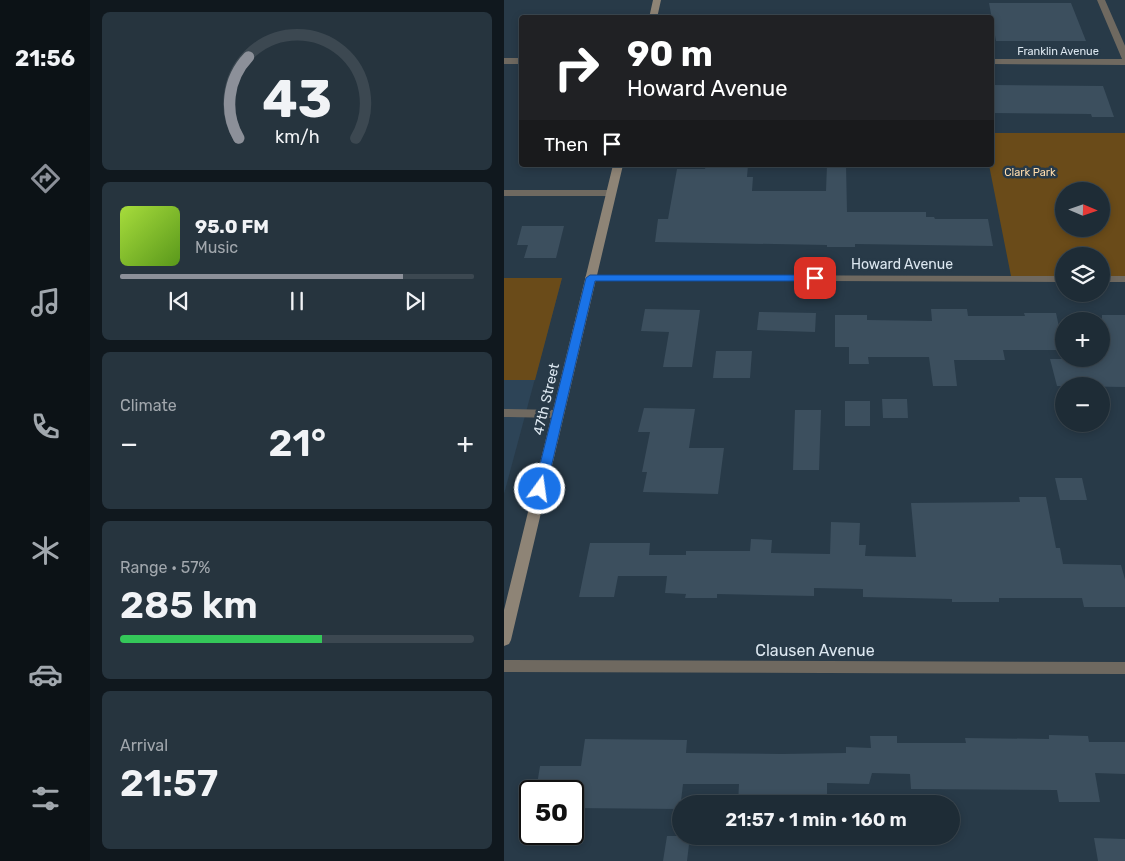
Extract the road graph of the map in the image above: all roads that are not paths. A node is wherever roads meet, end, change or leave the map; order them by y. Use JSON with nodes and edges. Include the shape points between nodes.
{"nodes":[{"id":1,"x":657,"y":0,"type":"edge"},
{"id":2,"x":1101,"y":0,"type":"edge"},
{"id":3,"x":654,"y":15,"type":"edge"},
{"id":4,"x":504,"y":61,"type":"edge"},
{"id":5,"x":519,"y":61,"type":"edge"},
{"id":6,"x":1125,"y":61,"type":"edge"},
{"id":7,"x":994,"y":62,"type":"edge"},
{"id":8,"x":618,"y":167,"type":"edge"},
{"id":9,"x":504,"y":193,"type":"edge"},
{"id":10,"x":611,"y":193,"type":"junction"},
{"id":11,"x":590,"y":278,"type":"junction"},
{"id":12,"x":1055,"y":279,"type":"edge"},
{"id":13,"x":1110,"y":279,"type":"edge"},
{"id":14,"x":1125,"y":279,"type":"edge"},
{"id":15,"x":504,"y":413,"type":"edge"},
{"id":16,"x":558,"y":414,"type":"junction"},
{"id":17,"x":504,"y":640,"type":"edge"},
{"id":18,"x":504,"y":666,"type":"edge"},
{"id":19,"x":1125,"y":668,"type":"edge"}],
"edges":[{"from":1,"to":3,"type":"main road"},
{"from":2,"to":6,"type":"street"},
{"from":4,"to":5,"type":"street"},
{"from":6,"to":7,"type":"street","name":"Franklin Avenue"},
{"from":8,"to":10,"type":"main road","name":"47th Street"},
{"from":9,"to":10,"type":"street"},
{"from":10,"to":11,"type":"main road","name":"47th Street"},
{"from":11,"to":12,"type":"street","name":"Howard Avenue"},
{"from":11,"to":16,"type":"main road","name":"47th Street"},
{"from":13,"to":14,"type":"street"},
{"from":15,"to":16,"type":"street"},
{"from":16,"to":17,"type":"main road","name":"47th Street"},
{"from":18,"to":19,"type":"street","name":"Clausen Avenue"}]}
